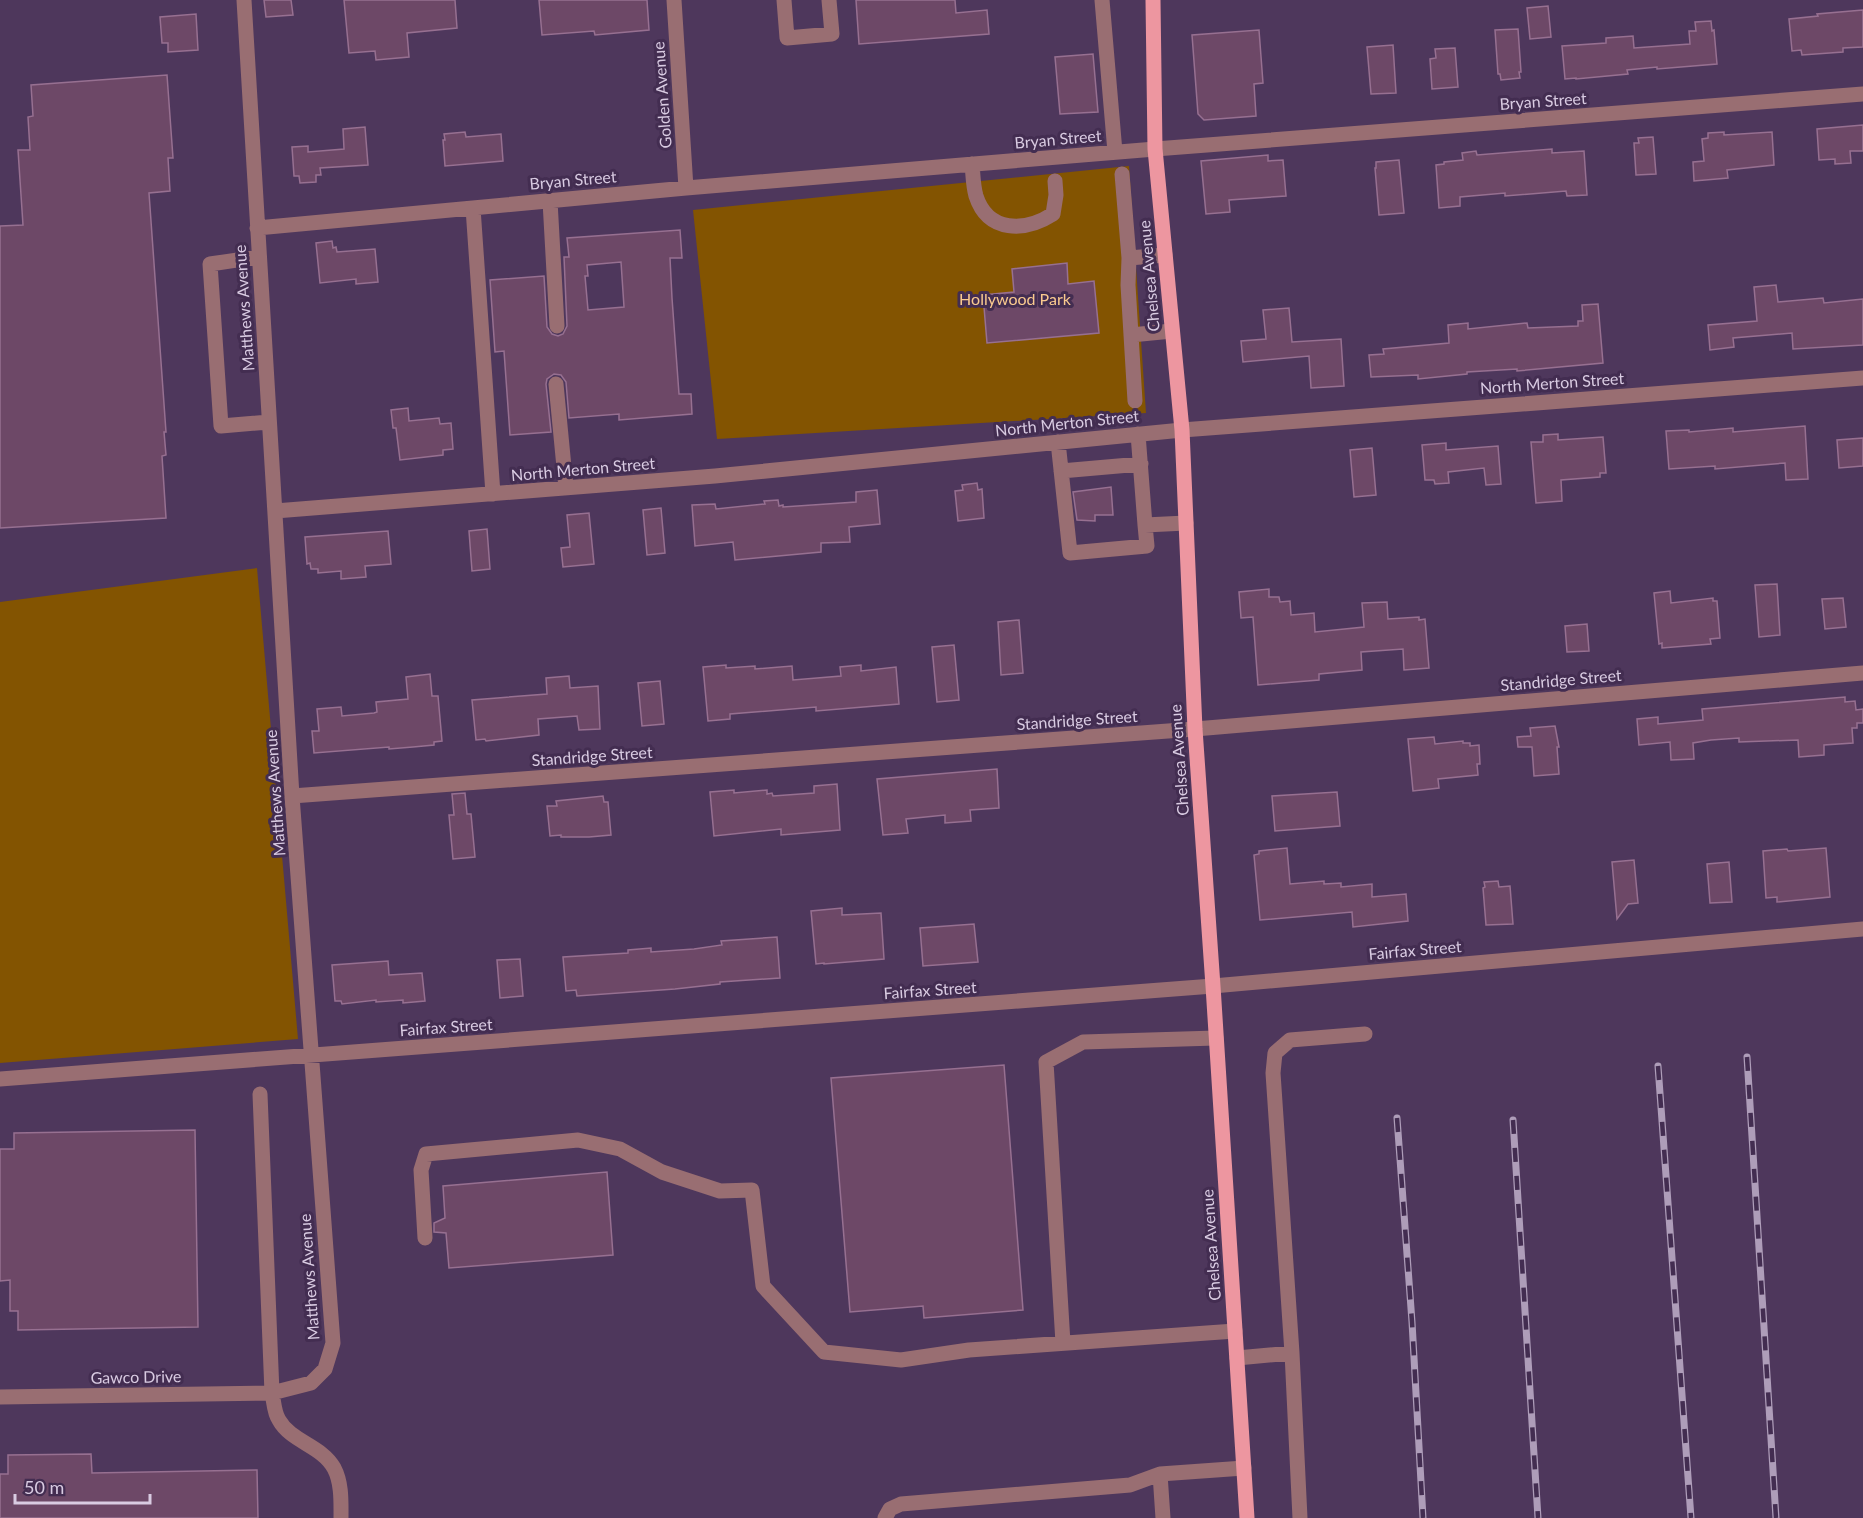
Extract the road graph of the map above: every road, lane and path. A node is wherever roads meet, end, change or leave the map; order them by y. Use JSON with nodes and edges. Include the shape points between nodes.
{"nodes":[{"id":1,"x":244,"y":0,"type":"edge"},
{"id":2,"x":674,"y":0,"type":"edge"},
{"id":3,"x":784,"y":0,"type":"edge"},
{"id":4,"x":829,"y":0,"type":"edge"},
{"id":5,"x":1102,"y":0,"type":"edge"},
{"id":6,"x":1153,"y":0,"type":"edge"},
{"id":7,"x":1863,"y":94,"type":"edge"},
{"id":8,"x":1155,"y":148,"type":"junction"},
{"id":9,"x":1115,"y":152,"type":"junction"},
{"id":10,"x":972,"y":164,"type":"junction"},
{"id":11,"x":1122,"y":174,"type":"dead end"},
{"id":12,"x":1055,"y":181,"type":"dead end"},
{"id":13,"x":686,"y":188,"type":"junction"},
{"id":14,"x":550,"y":201,"type":"junction"},
{"id":15,"x":473,"y":208,"type":"junction"},
{"id":16,"x":256,"y":228,"type":"junction"},
{"id":17,"x":1165,"y":255,"type":"junction"},
{"id":18,"x":258,"y":257,"type":"junction"},
{"id":19,"x":1129,"y":258,"type":"junction"},
{"id":20,"x":557,"y":326,"type":"dead end"},
{"id":21,"x":1172,"y":331,"type":"junction"},
{"id":22,"x":1131,"y":335,"type":"junction"},
{"id":23,"x":1863,"y":378,"type":"edge"},
{"id":24,"x":556,"y":384,"type":"dead end"},
{"id":25,"x":1135,"y":401,"type":"dead end"},
{"id":26,"x":269,"y":422,"type":"junction"},
{"id":27,"x":1182,"y":430,"type":"junction"},
{"id":28,"x":1138,"y":434,"type":"junction"},
{"id":29,"x":1058,"y":442,"type":"junction"},
{"id":30,"x":1141,"y":464,"type":"junction"},
{"id":31,"x":1061,"y":471,"type":"junction"},
{"id":32,"x":566,"y":488,"type":"junction"},
{"id":33,"x":493,"y":494,"type":"junction"},
{"id":34,"x":275,"y":511,"type":"junction"},
{"id":35,"x":1186,"y":523,"type":"junction"},
{"id":36,"x":1145,"y":525,"type":"junction"},
{"id":37,"x":1863,"y":673,"type":"edge"},
{"id":38,"x":1195,"y":729,"type":"junction"},
{"id":39,"x":292,"y":796,"type":"junction"},
{"id":40,"x":1863,"y":929,"type":"edge"},
{"id":41,"x":1213,"y":986,"type":"junction"},
{"id":42,"x":1365,"y":1034,"type":"dead end"},
{"id":43,"x":1216,"y":1038,"type":"junction"},
{"id":44,"x":312,"y":1056,"type":"junction"},
{"id":45,"x":0,"y":1079,"type":"edge"},
{"id":46,"x":260,"y":1094,"type":"dead end"},
{"id":47,"x":424,"y":1238,"type":"dead end"},
{"id":48,"x":1235,"y":1331,"type":"junction"},
{"id":49,"x":1063,"y":1343,"type":"junction"},
{"id":50,"x":1292,"y":1353,"type":"junction"},
{"id":51,"x":1237,"y":1358,"type":"junction"},
{"id":52,"x":272,"y":1394,"type":"junction"},
{"id":53,"x":0,"y":1397,"type":"edge"},
{"id":54,"x":1244,"y":1468,"type":"junction"},
{"id":55,"x":1160,"y":1474,"type":"junction"},
{"id":56,"x":341,"y":1518,"type":"edge"},
{"id":57,"x":885,"y":1518,"type":"edge"},
{"id":58,"x":1163,"y":1518,"type":"edge"},
{"id":59,"x":1247,"y":1518,"type":"edge"},
{"id":60,"x":1299,"y":1518,"type":"edge"}],
"edges":[{"from":1,"to":16,"type":"street","name":"Matthews Avenue"},
{"from":2,"to":13,"type":"street","name":"Golden Avenue"},
{"from":3,"to":4,"type":"street","via":[[787,38],[832,34]]},
{"from":5,"to":9,"type":"street"},
{"from":6,"to":8,"type":"main road","name":"Chelsea Avenue"},
{"from":7,"to":8,"type":"street","name":"Bryan Street"},
{"from":8,"to":9,"type":"street","name":"Bryan Street"},
{"from":8,"to":17,"type":"main road","name":"Chelsea Avenue"},
{"from":9,"to":10,"type":"street","name":"Bryan Street"},
{"from":10,"to":12,"type":"street","via":[[980,206],[994,222],[1014,227],[1041,222],[1053,214]]},
{"from":10,"to":13,"type":"street","name":"Bryan Street"},
{"from":11,"to":19,"type":"street"},
{"from":13,"to":14,"type":"street","name":"Bryan Street"},
{"from":14,"to":15,"type":"street","name":"Bryan Street"},
{"from":14,"to":20,"type":"street"},
{"from":15,"to":16,"type":"street","name":"Bryan Street"},
{"from":15,"to":33,"type":"street"},
{"from":16,"to":18,"type":"street","name":"Matthews Avenue"},
{"from":17,"to":19,"type":"street"},
{"from":17,"to":21,"type":"main road","name":"Chelsea Avenue"},
{"from":18,"to":26,"type":"street","name":"Matthews Avenue"},
{"from":18,"to":26,"type":"street","via":[[210,264],[221,426]]},
{"from":19,"to":22,"type":"street"},
{"from":21,"to":22,"type":"street"},
{"from":21,"to":27,"type":"main road","name":"Chelsea Avenue"},
{"from":22,"to":25,"type":"street"},
{"from":23,"to":27,"type":"street","name":"North Merton Street"},
{"from":24,"to":32,"type":"street"},
{"from":26,"to":34,"type":"street","name":"Matthews Avenue"},
{"from":27,"to":28,"type":"street","name":"North Merton Street"},
{"from":27,"to":35,"type":"main road","name":"Chelsea Avenue"},
{"from":28,"to":29,"type":"street","name":"North Merton Street"},
{"from":28,"to":30,"type":"street"},
{"from":29,"to":31,"type":"street"},
{"from":29,"to":32,"type":"street","name":"North Merton Street"},
{"from":30,"to":31,"type":"street"},
{"from":30,"to":36,"type":"street"},
{"from":31,"to":36,"type":"street","via":[[1070,553],[1147,546]]},
{"from":32,"to":33,"type":"street","name":"North Merton Street"},
{"from":33,"to":34,"type":"street","name":"North Merton Street"},
{"from":34,"to":39,"type":"street","name":"Matthews Avenue"},
{"from":35,"to":36,"type":"street"},
{"from":35,"to":38,"type":"main road","name":"Chelsea Avenue"},
{"from":37,"to":38,"type":"street","name":"Standridge Street"},
{"from":38,"to":39,"type":"street","name":"Standridge Street"},
{"from":38,"to":41,"type":"main road","name":"Chelsea Avenue"},
{"from":39,"to":44,"type":"street","name":"Matthews Avenue"},
{"from":40,"to":41,"type":"street","name":"Fairfax Street"},
{"from":41,"to":43,"type":"main road","name":"Chelsea Avenue"},
{"from":41,"to":44,"type":"street","name":"Fairfax Street"},
{"from":42,"to":50,"type":"street","via":[[1290,1040],[1275,1053],[1273,1072]]},
{"from":43,"to":48,"type":"main road","name":"Chelsea Avenue"},
{"from":43,"to":49,"type":"street","via":[[1083,1042],[1046,1062]]},
{"from":44,"to":45,"type":"street","name":"Fairfax Street"},
{"from":44,"to":52,"type":"street","name":"Matthews Avenue","via":[[333,1343],[325,1369],[311,1383]]},
{"from":46,"to":52,"type":"street"},
{"from":47,"to":49,"type":"street","via":[[421,1170],[426,1154],[578,1140],[620,1149],[662,1173],[720,1191],[752,1190],[763,1286],[825,1352],[901,1360]]},
{"from":48,"to":49,"type":"street"},
{"from":48,"to":51,"type":"main road","name":"Chelsea Avenue"},
{"from":50,"to":51,"type":"street"},
{"from":50,"to":60,"type":"street"},
{"from":51,"to":54,"type":"main road","name":"Chelsea Avenue"},
{"from":52,"to":53,"type":"street","name":"Gawco Drive"},
{"from":52,"to":56,"type":"street","via":[[277,1418],[286,1431],[322,1453],[334,1469],[341,1495]]},
{"from":54,"to":55,"type":"street"},
{"from":54,"to":59,"type":"main road","name":"Chelsea Avenue"},
{"from":55,"to":57,"type":"street","via":[[1130,1485],[901,1504],[890,1509]]},
{"from":55,"to":58,"type":"street"}]}
